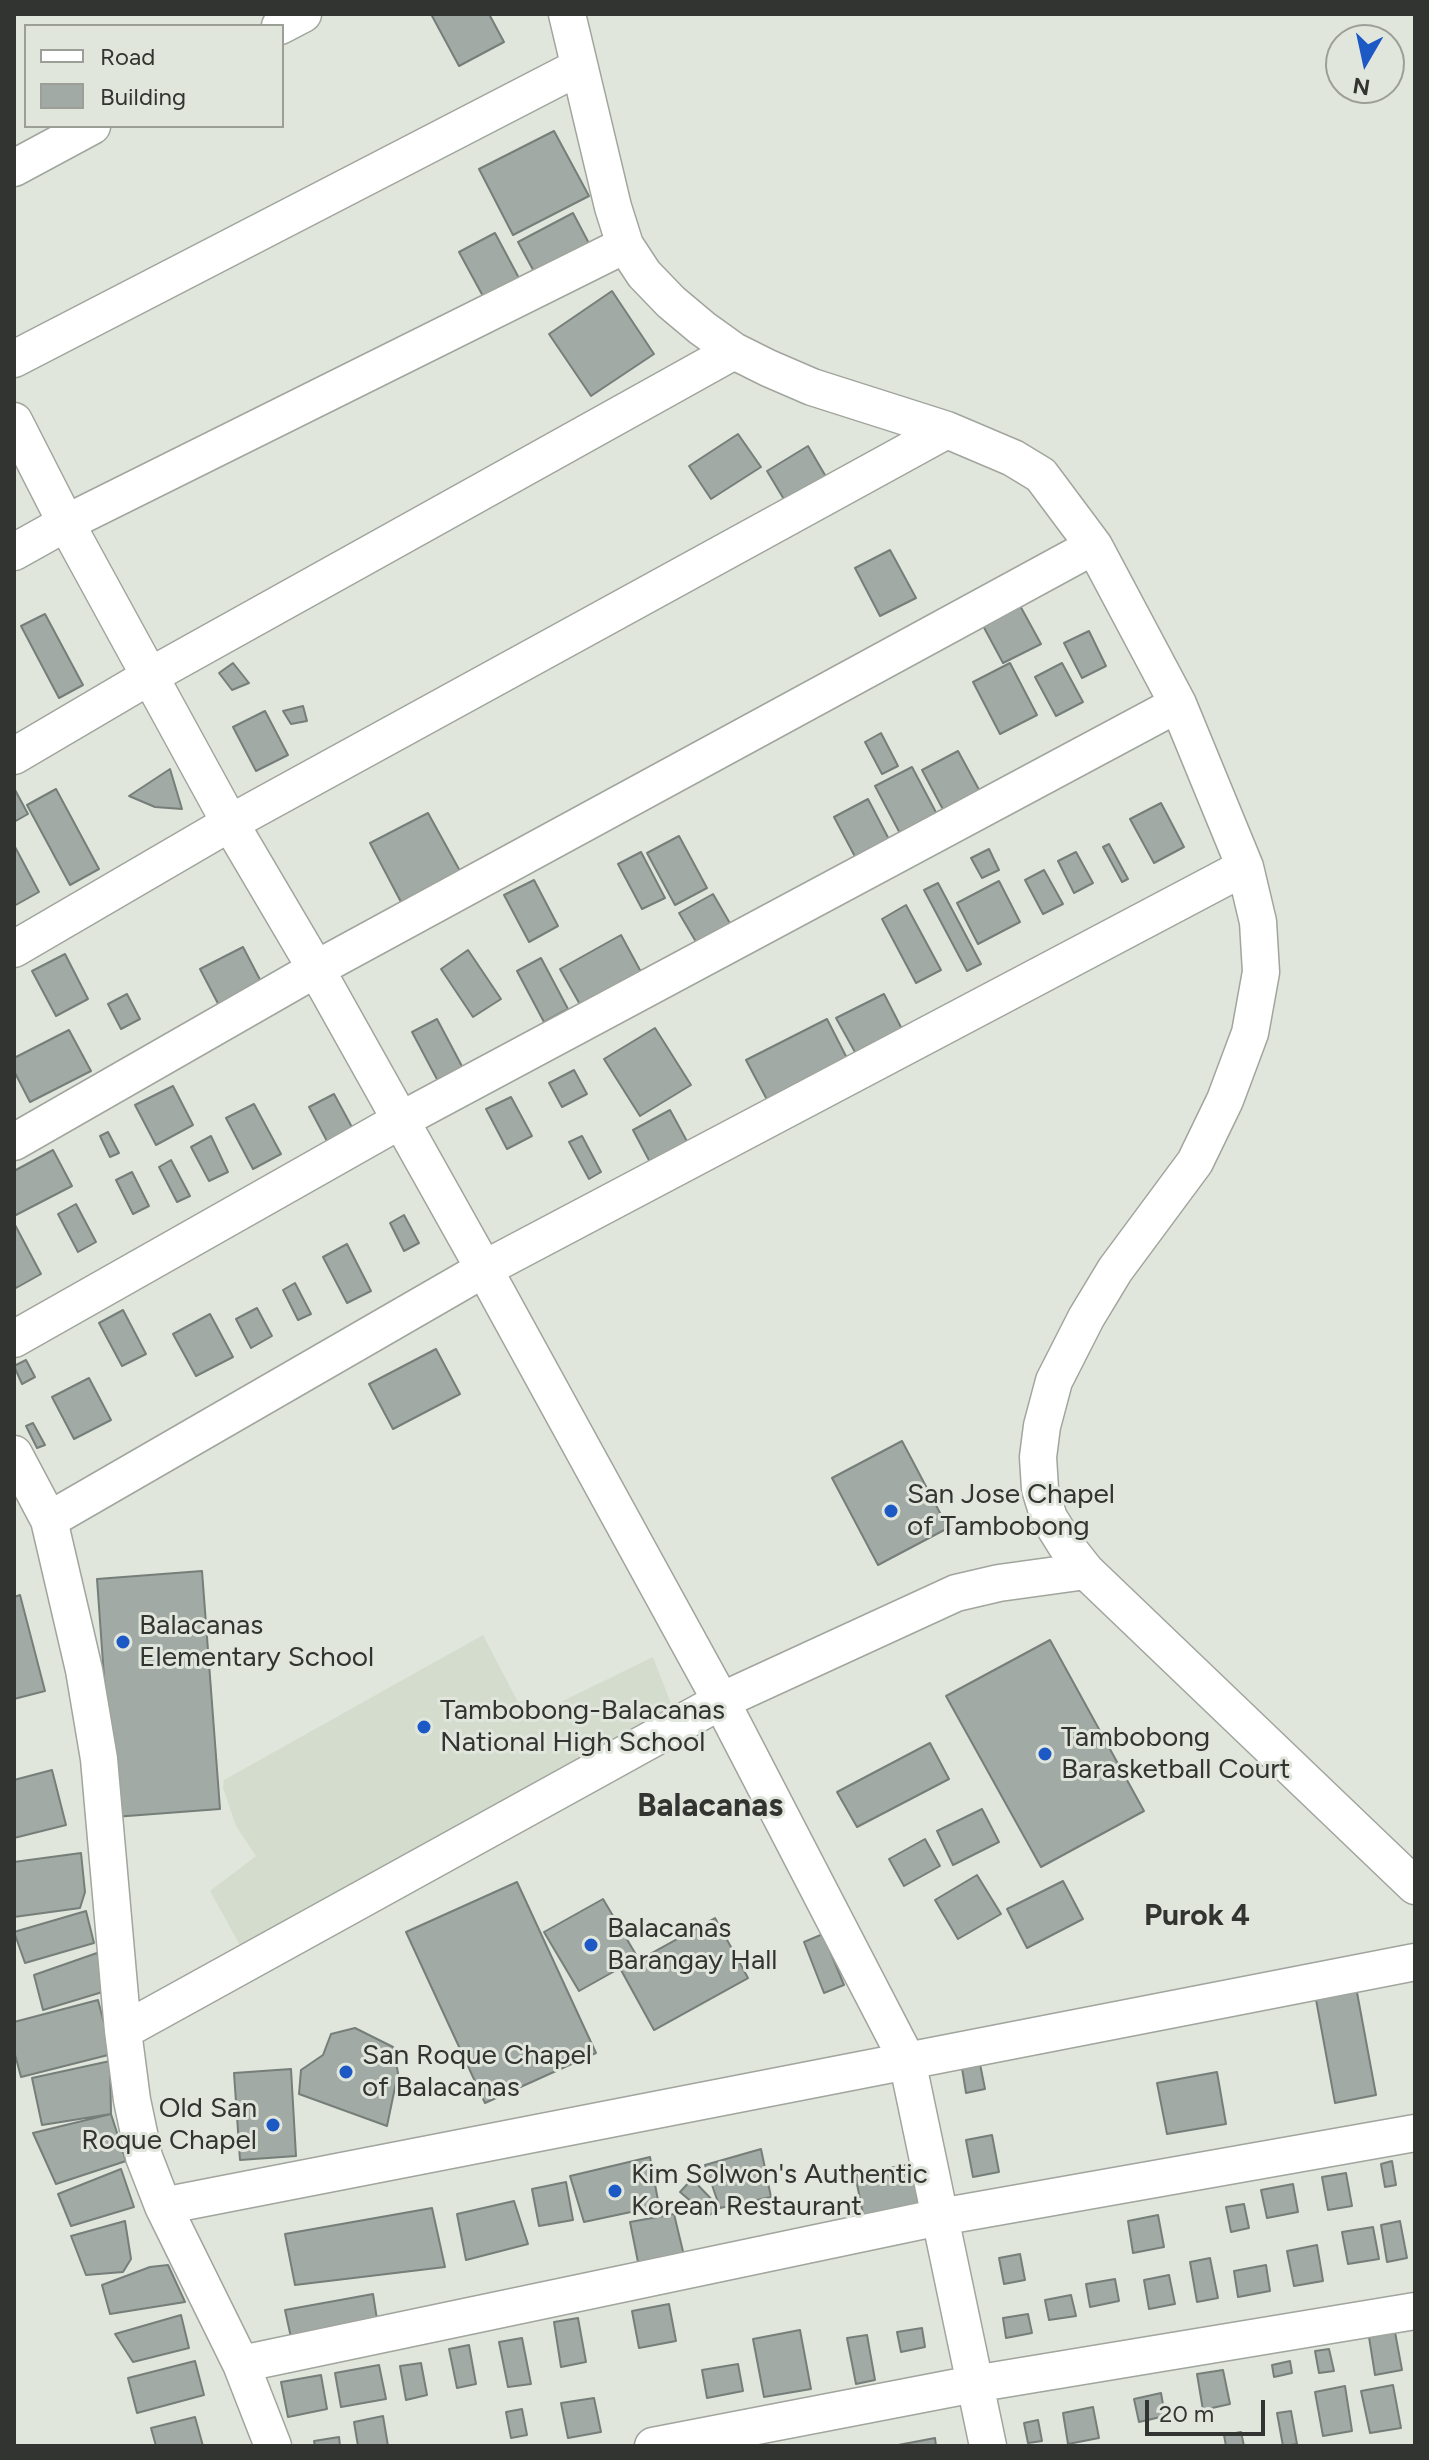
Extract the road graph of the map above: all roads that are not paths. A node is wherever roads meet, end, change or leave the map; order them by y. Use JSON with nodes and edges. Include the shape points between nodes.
{"nodes":[{"id":1,"x":303,"y":14,"type":"edge"},
{"id":2,"x":567,"y":14,"type":"edge"},
{"id":3,"x":284,"y":24,"type":"edge"},
{"id":4,"x":579,"y":67,"type":"junction"},
{"id":5,"x":88,"y":128,"type":"edge"},
{"id":6,"x":14,"y":168,"type":"edge"},
{"id":7,"x":625,"y":245,"type":"junction"},
{"id":8,"x":734,"y":351,"type":"junction"},
{"id":9,"x":14,"y":359,"type":"edge"},
{"id":10,"x":14,"y":421,"type":"edge"},
{"id":11,"x":947,"y":430,"type":"junction"},
{"id":12,"x":66,"y":523,"type":"junction"},
{"id":13,"x":1094,"y":546,"type":"junction"},
{"id":14,"x":14,"y":552,"type":"edge"},
{"id":15,"x":150,"y":676,"type":"junction"},
{"id":16,"x":1178,"y":704,"type":"junction"},
{"id":17,"x":14,"y":756,"type":"edge"},
{"id":18,"x":230,"y":823,"type":"junction"},
{"id":19,"x":1245,"y":867,"type":"junction"},
{"id":20,"x":14,"y":949,"type":"edge"},
{"id":21,"x":316,"y":969,"type":"junction"},
{"id":22,"x":401,"y":1120,"type":"junction"},
{"id":23,"x":14,"y":1142,"type":"edge"},
{"id":24,"x":484,"y":1269,"type":"junction"},
{"id":25,"x":14,"y":1339,"type":"edge"},
{"id":26,"x":14,"y":1454,"type":"edge"},
{"id":27,"x":49,"y":1520,"type":"junction"},
{"id":28,"x":1086,"y":1571,"type":"junction"},
{"id":29,"x":721,"y":1701,"type":"junction"},
{"id":30,"x":1415,"y":1886,"type":"edge"},
{"id":31,"x":1415,"y":1962,"type":"edge"},
{"id":32,"x":123,"y":2031,"type":"junction"},
{"id":33,"x":907,"y":2060,"type":"junction"},
{"id":34,"x":1415,"y":2133,"type":"edge"},
{"id":35,"x":163,"y":2206,"type":"junction"},
{"id":36,"x":940,"y":2217,"type":"junction"},
{"id":37,"x":1415,"y":2311,"type":"edge"},
{"id":38,"x":241,"y":2364,"type":"junction"},
{"id":39,"x":974,"y":2384,"type":"junction"},
{"id":40,"x":273,"y":2446,"type":"edge"},
{"id":41,"x":653,"y":2446,"type":"edge"},
{"id":42,"x":988,"y":2446,"type":"edge"}],
"edges":[{"from":1,"to":3,"type":"street"},
{"from":2,"to":4,"type":"street"},
{"from":4,"to":7,"type":"street"},
{"from":4,"to":9,"type":"street"},
{"from":5,"to":6,"type":"street"},
{"from":7,"to":8,"type":"street","via":[[671,302]]},
{"from":7,"to":12,"type":"street"},
{"from":8,"to":11,"type":"street","via":[[812,387]]},
{"from":8,"to":15,"type":"street"},
{"from":10,"to":12,"type":"street"},
{"from":11,"to":13,"type":"street","via":[[1041,475]]},
{"from":11,"to":18,"type":"street"},
{"from":12,"to":14,"type":"street"},
{"from":12,"to":15,"type":"street"},
{"from":13,"to":16,"type":"street"},
{"from":13,"to":21,"type":"street"},
{"from":15,"to":17,"type":"street"},
{"from":15,"to":18,"type":"street"},
{"from":16,"to":19,"type":"street"},
{"from":16,"to":22,"type":"street"},
{"from":18,"to":20,"type":"street"},
{"from":18,"to":21,"type":"street"},
{"from":19,"to":24,"type":"street"},
{"from":19,"to":28,"type":"street","via":[[1258,922],[1261,972],[1250,1033],[1195,1162],[1086,1318],[1054,1381],[1042,1426],[1040,1489],[1049,1518]]},
{"from":21,"to":22,"type":"street"},
{"from":21,"to":23,"type":"street"},
{"from":22,"to":24,"type":"street"},
{"from":22,"to":25,"type":"street"},
{"from":24,"to":27,"type":"street"},
{"from":24,"to":29,"type":"street"},
{"from":26,"to":27,"type":"street"},
{"from":27,"to":32,"type":"street","via":[[99,1759]]},
{"from":28,"to":29,"type":"street","via":[[956,1593]]},
{"from":28,"to":30,"type":"street"},
{"from":29,"to":32,"type":"street"},
{"from":29,"to":33,"type":"street"},
{"from":31,"to":33,"type":"street"},
{"from":32,"to":35,"type":"street","via":[[144,2157]]},
{"from":33,"to":35,"type":"street"},
{"from":33,"to":36,"type":"street"},
{"from":34,"to":36,"type":"street"},
{"from":35,"to":38,"type":"street"},
{"from":36,"to":38,"type":"street"},
{"from":36,"to":39,"type":"street"},
{"from":37,"to":39,"type":"street"},
{"from":38,"to":40,"type":"street"},
{"from":39,"to":41,"type":"street"},
{"from":39,"to":42,"type":"street"}]}
